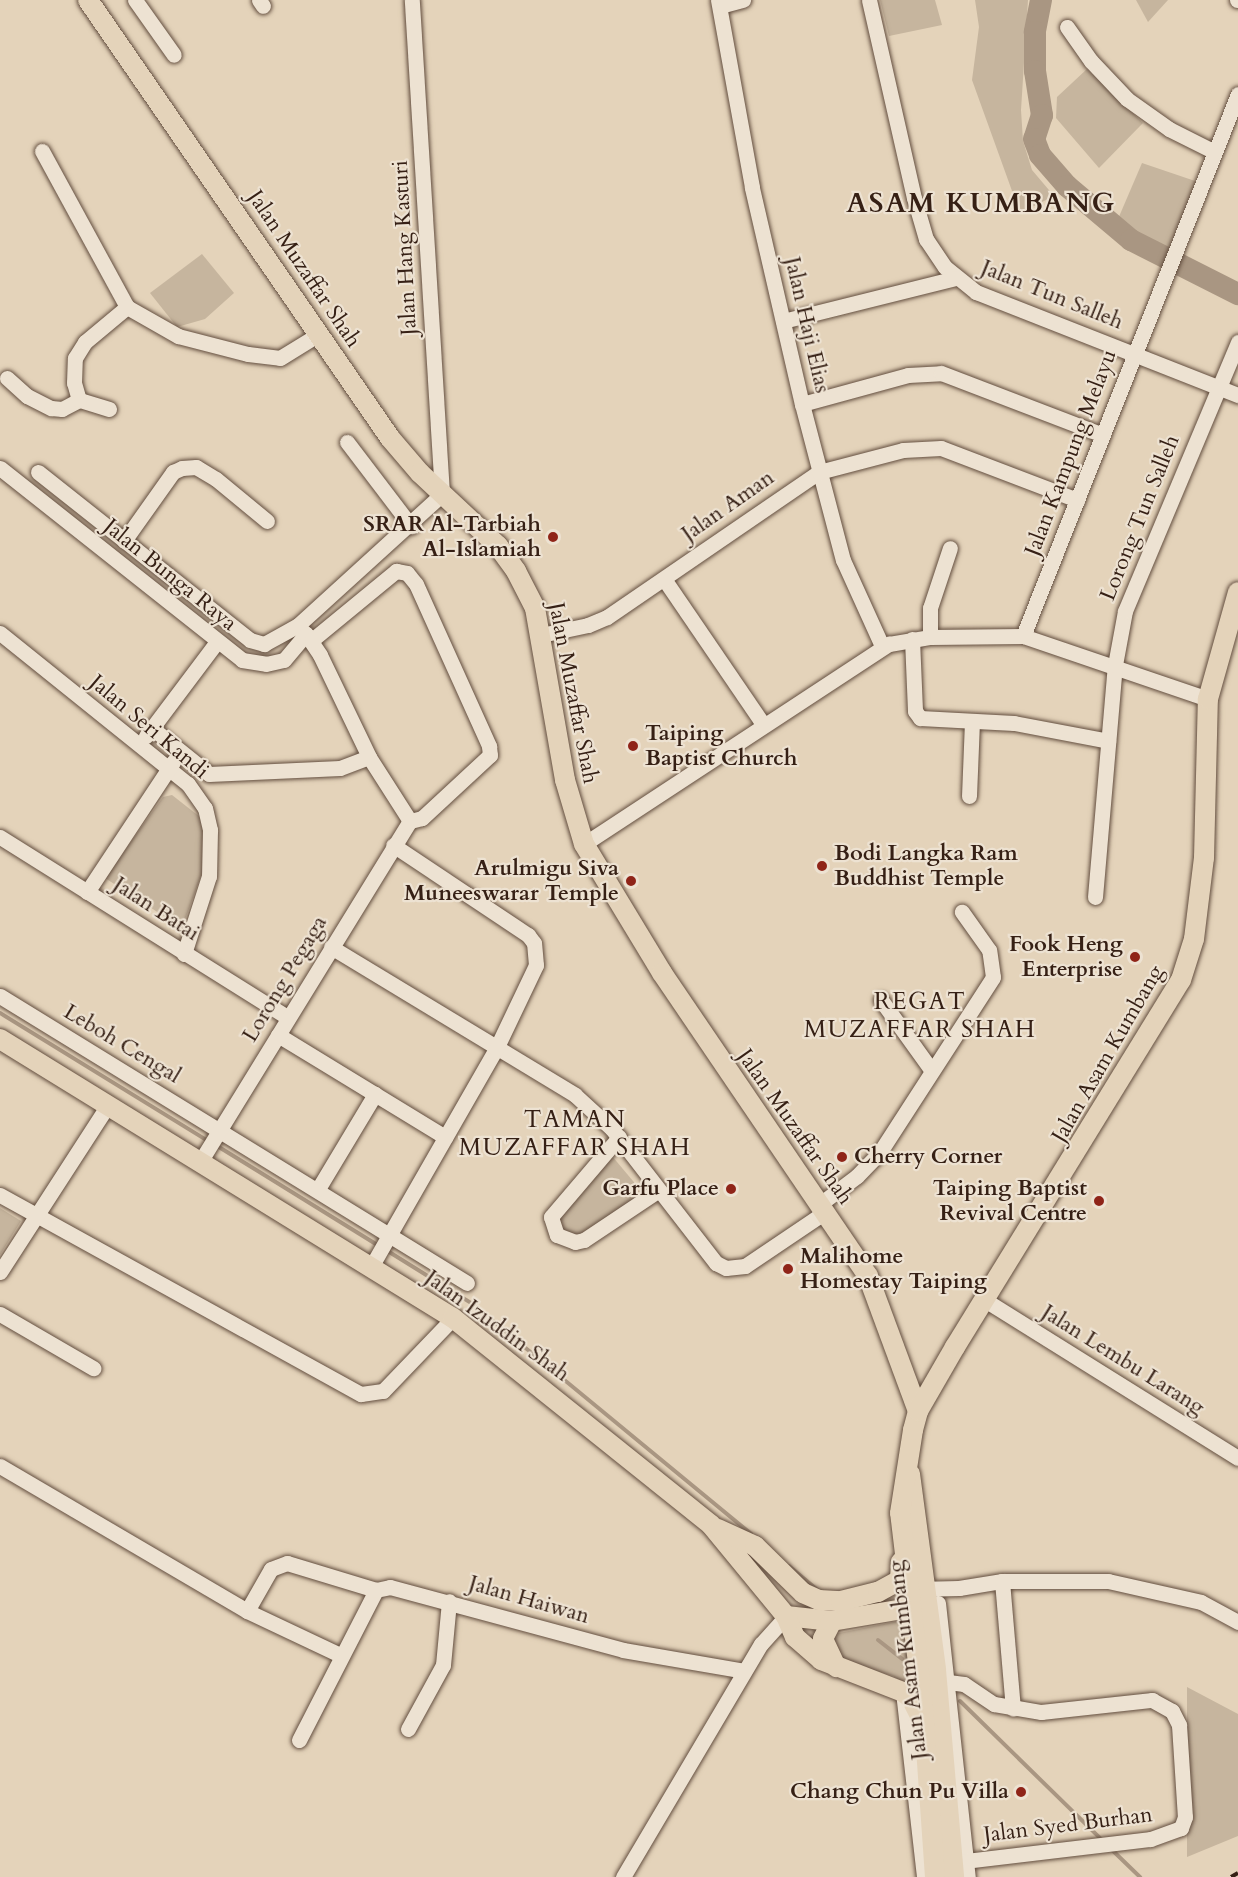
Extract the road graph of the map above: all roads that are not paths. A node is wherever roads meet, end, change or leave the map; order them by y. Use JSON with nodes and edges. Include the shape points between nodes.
{"nodes":[{"id":1,"x":135,"y":0,"type":"edge"},
{"id":2,"x":412,"y":0,"type":"edge"},
{"id":3,"x":743,"y":0,"type":"edge"},
{"id":4,"x":869,"y":0,"type":"edge"},
{"id":5,"x":90,"y":1,"type":"edge"},
{"id":6,"x":719,"y":3,"type":"edge"},
{"id":7,"x":1067,"y":27,"type":"dead end"},
{"id":8,"x":174,"y":55,"type":"dead end"},
{"id":9,"x":1238,"y":94,"type":"edge"},
{"id":10,"x":42,"y":152,"type":"dead end"},
{"id":11,"x":1215,"y":152,"type":"junction"},
{"id":12,"x":956,"y":278,"type":"junction"},
{"id":13,"x":127,"y":307,"type":"junction"},
{"id":14,"x":783,"y":321,"type":"junction"},
{"id":15,"x":320,"y":334,"type":"junction"},
{"id":16,"x":1238,"y":342,"type":"edge"},
{"id":17,"x":1135,"y":353,"type":"junction"},
{"id":18,"x":7,"y":378,"type":"dead end"},
{"id":19,"x":1218,"y":388,"type":"junction"},
{"id":20,"x":1238,"y":395,"type":"edge"},
{"id":21,"x":79,"y":400,"type":"junction"},
{"id":22,"x":801,"y":404,"type":"junction"},
{"id":23,"x":109,"y":409,"type":"dead end"},
{"id":24,"x":1103,"y":435,"type":"junction"},
{"id":25,"x":347,"y":442,"type":"dead end"},
{"id":26,"x":0,"y":468,"type":"edge"},
{"id":27,"x":38,"y":472,"type":"dead end"},
{"id":28,"x":819,"y":472,"type":"junction"},
{"id":29,"x":442,"y":494,"type":"junction"},
{"id":30,"x":1077,"y":500,"type":"junction"},
{"id":31,"x":267,"y":521,"type":"dead end"},
{"id":32,"x":411,"y":525,"type":"junction"},
{"id":33,"x":124,"y":541,"type":"junction"},
{"id":34,"x":950,"y":548,"type":"dead end"},
{"id":35,"x":664,"y":579,"type":"junction"},
{"id":36,"x":1238,"y":592,"type":"edge"},
{"id":37,"x":0,"y":633,"type":"edge"},
{"id":38,"x":305,"y":634,"type":"junction"},
{"id":39,"x":541,"y":635,"type":"junction"},
{"id":40,"x":1023,"y":636,"type":"junction"},
{"id":41,"x":930,"y":637,"type":"junction"},
{"id":42,"x":912,"y":639,"type":"junction"},
{"id":43,"x":216,"y":643,"type":"junction"},
{"id":44,"x":882,"y":646,"type":"junction"},
{"id":45,"x":1115,"y":665,"type":"junction"},
{"id":46,"x":1208,"y":699,"type":"junction"},
{"id":47,"x":972,"y":722,"type":"junction"},
{"id":48,"x":763,"y":724,"type":"junction"},
{"id":49,"x":152,"y":728,"type":"junction"},
{"id":50,"x":1108,"y":741,"type":"junction"},
{"id":51,"x":140,"y":746,"type":"junction"},
{"id":52,"x":181,"y":751,"type":"junction"},
{"id":53,"x":369,"y":757,"type":"junction"},
{"id":54,"x":167,"y":769,"type":"junction"},
{"id":55,"x":969,"y":796,"type":"dead end"},
{"id":56,"x":410,"y":821,"type":"junction"},
{"id":57,"x":0,"y":837,"type":"edge"},
{"id":58,"x":584,"y":844,"type":"junction"},
{"id":59,"x":393,"y":845,"type":"junction"},
{"id":60,"x":87,"y":892,"type":"junction"},
{"id":61,"x":1095,"y":897,"type":"dead end"},
{"id":62,"x":962,"y":912,"type":"dead end"},
{"id":63,"x":331,"y":947,"type":"junction"},
{"id":64,"x":184,"y":954,"type":"junction"},
{"id":65,"x":0,"y":996,"type":"edge"},
{"id":66,"x":881,"y":1000,"type":"dead end"},
{"id":67,"x":288,"y":1018,"type":"junction"},
{"id":68,"x":278,"y":1035,"type":"junction"},
{"id":69,"x":0,"y":1039,"type":"edge"},
{"id":70,"x":496,"y":1049,"type":"junction"},
{"id":71,"x":932,"y":1071,"type":"junction"},
{"id":72,"x":375,"y":1094,"type":"junction"},
{"id":73,"x":108,"y":1105,"type":"junction"},
{"id":74,"x":445,"y":1137,"type":"junction"},
{"id":75,"x":619,"y":1137,"type":"junction"},
{"id":76,"x":211,"y":1145,"type":"junction"},
{"id":77,"x":318,"y":1189,"type":"junction"},
{"id":78,"x":658,"y":1190,"type":"junction"},
{"id":79,"x":0,"y":1195,"type":"edge"},
{"id":80,"x":822,"y":1208,"type":"junction"},
{"id":81,"x":36,"y":1218,"type":"junction"},
{"id":82,"x":381,"y":1248,"type":"junction"},
{"id":83,"x":0,"y":1272,"type":"edge"},
{"id":84,"x":467,"y":1283,"type":"dead end"},
{"id":85,"x":984,"y":1300,"type":"junction"},
{"id":86,"x":0,"y":1314,"type":"edge"},
{"id":87,"x":453,"y":1318,"type":"junction"},
{"id":88,"x":93,"y":1368,"type":"dead end"},
{"id":89,"x":918,"y":1411,"type":"junction"},
{"id":90,"x":1238,"y":1458,"type":"edge"},
{"id":91,"x":0,"y":1466,"type":"edge"},
{"id":92,"x":908,"y":1466,"type":"junction"},
{"id":93,"x":711,"y":1525,"type":"junction"},
{"id":94,"x":904,"y":1542,"type":"junction"},
{"id":95,"x":1002,"y":1581,"type":"junction"},
{"id":96,"x":376,"y":1590,"type":"junction"},
{"id":97,"x":922,"y":1598,"type":"junction"},
{"id":98,"x":450,"y":1601,"type":"junction"},
{"id":99,"x":248,"y":1611,"type":"junction"},
{"id":100,"x":786,"y":1616,"type":"junction"},
{"id":101,"x":832,"y":1621,"type":"junction"},
{"id":102,"x":1238,"y":1622,"type":"edge"},
{"id":103,"x":340,"y":1655,"type":"junction"},
{"id":104,"x":836,"y":1666,"type":"junction"},
{"id":105,"x":744,"y":1671,"type":"junction"},
{"id":106,"x":934,"y":1673,"type":"junction"},
{"id":107,"x":903,"y":1692,"type":"junction"},
{"id":108,"x":931,"y":1705,"type":"junction"},
{"id":109,"x":1013,"y":1709,"type":"junction"},
{"id":110,"x":924,"y":1726,"type":"junction"},
{"id":111,"x":408,"y":1728,"type":"dead end"},
{"id":112,"x":299,"y":1740,"type":"dead end"},
{"id":113,"x":957,"y":1862,"type":"edge"},
{"id":114,"x":623,"y":1877,"type":"edge"},
{"id":115,"x":924,"y":1877,"type":"edge"},
{"id":116,"x":935,"y":1877,"type":"edge"},
{"id":117,"x":968,"y":1877,"type":"edge"}],
"edges":[{"from":1,"to":8,"type":"street"},
{"from":2,"to":29,"type":"street","name":"Jalan Hang Kasturi"},
{"from":3,"to":6,"type":"street"},
{"from":4,"to":12,"type":"street","name":"Jalan Tun Salleh","via":[[923,229]]},
{"from":5,"to":15,"type":"main road","name":"Jalan Muzaffar Shah"},
{"from":6,"to":14,"type":"street","name":"Jalan Haji Elias","via":[[752,188]]},
{"from":7,"to":11,"type":"street","via":[[1091,62],[1127,99],[1169,129]]},
{"from":9,"to":11,"type":"street","name":"Jalan Kampung Melayu"},
{"from":10,"to":13,"type":"street"},
{"from":11,"to":17,"type":"street","name":"Jalan Kampung Melayu"},
{"from":12,"to":14,"type":"street"},
{"from":12,"to":17,"type":"street","name":"Jalan Tun Salleh","via":[[976,292]]},
{"from":13,"to":15,"type":"street","via":[[178,336],[248,354],[280,358]]},
{"from":13,"to":21,"type":"street","via":[[85,342],[75,358],[74,383]]},
{"from":14,"to":22,"type":"street","name":"Jalan Haji Elias"},
{"from":15,"to":29,"type":"main road","name":"Jalan Muzaffar Shah","via":[[390,438]]},
{"from":16,"to":19,"type":"street","name":"Lorong Tun Salleh"},
{"from":17,"to":19,"type":"street","name":"Jalan Tun Salleh"},
{"from":17,"to":24,"type":"street","name":"Jalan Kampung Melayu"},
{"from":18,"to":21,"type":"street","via":[[27,396],[51,408],[62,409]]},
{"from":19,"to":20,"type":"street","name":"Jalan Tun Salleh"},
{"from":19,"to":45,"type":"street","name":"Lorong Tun Salleh","via":[[1135,582]]},
{"from":21,"to":23,"type":"street"},
{"from":22,"to":24,"type":"street","via":[[908,375],[941,374]]},
{"from":22,"to":28,"type":"street","name":"Jalan Haji Elias"},
{"from":24,"to":30,"type":"street","name":"Jalan Kampung Melayu"},
{"from":25,"to":32,"type":"street"},
{"from":26,"to":43,"type":"street","name":"Jalan Bunga Raya"},
{"from":27,"to":33,"type":"street","name":"Jalan Bunga Raya"},
{"from":28,"to":30,"type":"street","via":[[933,447]]},
{"from":28,"to":35,"type":"street","name":"Jalan Aman"},
{"from":28,"to":44,"type":"street","name":"Jalan Haji Elias","via":[[843,560]]},
{"from":29,"to":32,"type":"street","name":"Jalan Bunga Raya"},
{"from":29,"to":39,"type":"main road","name":"Jalan Muzaffar Shah","via":[[498,546],[516,570],[535,608]]},
{"from":30,"to":40,"type":"street","name":"Jalan Kampung Melayu"},
{"from":31,"to":33,"type":"street","via":[[216,479],[196,467],[182,468],[173,472]]},
{"from":32,"to":38,"type":"street","name":"Jalan Bunga Raya"},
{"from":33,"to":38,"type":"street","name":"Jalan Bunga Raya","via":[[250,640],[264,644]]},
{"from":34,"to":41,"type":"street","via":[[930,608]]},
{"from":35,"to":39,"type":"street","name":"Jalan Aman","via":[[588,626]]},
{"from":35,"to":48,"type":"street"},
{"from":36,"to":46,"type":"main road","name":"Jalan Asam Kumbang"},
{"from":37,"to":51,"type":"street","name":"Jalan Seri Kandi"},
{"from":38,"to":43,"type":"street","name":"Jalan Bunga Raya","via":[[291,655],[266,664],[242,660]]},
{"from":38,"to":53,"type":"street"},
{"from":38,"to":56,"type":"street","via":[[396,571],[407,573],[416,584],[490,755],[422,818]]},
{"from":39,"to":58,"type":"main road","name":"Jalan Muzaffar Shah","via":[[565,780]]},
{"from":40,"to":41,"type":"street"},
{"from":40,"to":45,"type":"street"},
{"from":41,"to":42,"type":"street"},
{"from":42,"to":44,"type":"street"},
{"from":42,"to":47,"type":"street","via":[[915,711],[920,718]]},
{"from":43,"to":49,"type":"street"},
{"from":44,"to":48,"type":"street"},
{"from":45,"to":46,"type":"street"},
{"from":45,"to":50,"type":"street","name":"Lorong Tun Salleh"},
{"from":46,"to":85,"type":"main road","name":"Jalan Asam Kumbang","via":[[1204,858],[1194,939],[1181,980]]},
{"from":47,"to":50,"type":"street","via":[[1014,723]]},
{"from":47,"to":55,"type":"street"},
{"from":48,"to":58,"type":"street"},
{"from":49,"to":51,"type":"street"},
{"from":49,"to":52,"type":"street"},
{"from":50,"to":61,"type":"street","name":"Lorong Tun Salleh"},
{"from":51,"to":54,"type":"street","name":"Jalan Seri Kandi"},
{"from":52,"to":53,"type":"street","via":[[201,770],[221,775],[340,768]]},
{"from":52,"to":54,"type":"street"},
{"from":53,"to":56,"type":"street"},
{"from":54,"to":60,"type":"street"},
{"from":54,"to":64,"type":"street","name":"Jalan Seri Kandi","via":[[197,795],[210,830],[209,876]]},
{"from":56,"to":59,"type":"street","name":"Lorong Pegaga"},
{"from":57,"to":60,"type":"street","name":"Jalan Batai"},
{"from":58,"to":80,"type":"main road","name":"Jalan Muzaffar Shah","via":[[662,973]]},
{"from":59,"to":63,"type":"street","name":"Lorong Pegaga"},
{"from":59,"to":70,"type":"street","via":[[528,935],[534,943],[536,965],[530,984]]},
{"from":60,"to":64,"type":"street","name":"Jalan Batai"},
{"from":62,"to":71,"type":"street","via":[[989,950],[993,977]]},
{"from":63,"to":67,"type":"street","name":"Lorong Pegaga"},
{"from":63,"to":70,"type":"street"},
{"from":64,"to":67,"type":"street","name":"Jalan Batai"},
{"from":65,"to":76,"type":"street","name":"Leboh Cengal"},
{"from":66,"to":71,"type":"street"},
{"from":67,"to":68,"type":"street","name":"Lorong Pegaga"},
{"from":68,"to":72,"type":"street"},
{"from":68,"to":76,"type":"street","name":"Lorong Pegaga"},
{"from":69,"to":73,"type":"main road","name":"Jalan Izuddin Shah"},
{"from":70,"to":74,"type":"street"},
{"from":70,"to":75,"type":"street","via":[[575,1095]]},
{"from":71,"to":80,"type":"street","via":[[880,1152]]},
{"from":72,"to":74,"type":"street"},
{"from":72,"to":77,"type":"street"},
{"from":73,"to":76,"type":"main road","name":"Jalan Izuddin Shah"},
{"from":73,"to":81,"type":"street"},
{"from":74,"to":82,"type":"street"},
{"from":75,"to":78,"type":"street"},
{"from":75,"to":78,"type":"street","via":[[551,1216],[557,1235],[575,1242],[584,1240]]},
{"from":76,"to":77,"type":"street","name":"Leboh Cengal"},
{"from":76,"to":82,"type":"main road","name":"Jalan Izuddin Shah"},
{"from":77,"to":82,"type":"street","name":"Leboh Cengal"},
{"from":78,"to":80,"type":"street","via":[[696,1240],[726,1268],[745,1266]]},
{"from":79,"to":81,"type":"street"},
{"from":80,"to":89,"type":"main road","name":"Jalan Muzaffar Shah","via":[[879,1299]]},
{"from":81,"to":83,"type":"street"},
{"from":81,"to":87,"type":"street","via":[[361,1394],[383,1391]]},
{"from":82,"to":84,"type":"street","name":"Leboh Cengal"},
{"from":82,"to":87,"type":"main road","name":"Jalan Izuddin Shah"},
{"from":85,"to":89,"type":"main road","name":"Jalan Asam Kumbang"},
{"from":85,"to":90,"type":"street","name":"Jalan Lembu Larang"},
{"from":86,"to":88,"type":"street"},
{"from":87,"to":93,"type":"main road","name":"Jalan Izuddin Shah"},
{"from":89,"to":92,"type":"main road","name":"Jalan Asam Kumbang"},
{"from":91,"to":99,"type":"street"},
{"from":92,"to":94,"type":"main road","name":"Jalan Asam Kumbang","via":[[900,1513]]},
{"from":92,"to":97,"type":"main road","name":"Jalan Asam Kumbang"},
{"from":93,"to":94,"type":"main road","via":[[755,1546],[803,1593],[832,1601],[878,1592],[900,1580],[900,1548]]},
{"from":93,"to":100,"type":"main road","name":"Jalan Izuddin Shah"},
{"from":94,"to":97,"type":"main road","name":"Jalan Asam Kumbang"},
{"from":95,"to":97,"type":"street"},
{"from":95,"to":102,"type":"street","via":[[1071,1580],[1141,1587],[1201,1602]]},
{"from":95,"to":109,"type":"street"},
{"from":96,"to":98,"type":"street","name":"Jalan Haiwan","via":[[390,1587]]},
{"from":96,"to":99,"type":"street","name":"Jalan Haiwan","via":[[287,1563],[271,1569]]},
{"from":96,"to":103,"type":"street"},
{"from":97,"to":101,"type":"main road"},
{"from":97,"to":106,"type":"main road","name":"Jalan Asam Kumbang"},
{"from":97,"to":106,"type":"street"},
{"from":98,"to":105,"type":"street","name":"Jalan Haiwan","via":[[623,1650]]},
{"from":98,"to":111,"type":"street","via":[[443,1665]]},
{"from":99,"to":103,"type":"street"},
{"from":100,"to":101,"type":"main road"},
{"from":100,"to":104,"type":"main road","name":"Jalan Izuddin Shah","via":[[802,1644],[821,1660]]},
{"from":100,"to":105,"type":"street"},
{"from":101,"to":104,"type":"main road","via":[[823,1639]]},
{"from":103,"to":112,"type":"street"},
{"from":104,"to":107,"type":"main road","name":"Jalan Izuddin Shah"},
{"from":105,"to":114,"type":"street"},
{"from":106,"to":108,"type":"main road","name":"Jalan Asam Kumbang"},
{"from":106,"to":109,"type":"street","name":"Jalan Syed Burhan","via":[[964,1684],[994,1704]]},
{"from":106,"to":113,"type":"street"},
{"from":107,"to":110,"type":"main road","via":[[911,1698]]},
{"from":107,"to":115,"type":"street"},
{"from":108,"to":110,"type":"main road","name":"Jalan Asam Kumbang"},
{"from":108,"to":113,"type":"main road","name":"Jalan Asam Kumbang"},
{"from":109,"to":113,"type":"street","name":"Jalan Syed Burhan","via":[[1041,1712],[1152,1700],[1172,1711],[1179,1725],[1185,1817],[1181,1828],[1170,1834],[1130,1841]]},
{"from":110,"to":116,"type":"main road","name":"Jalan Asam Kumbang"},
{"from":113,"to":117,"type":"street"}]}
